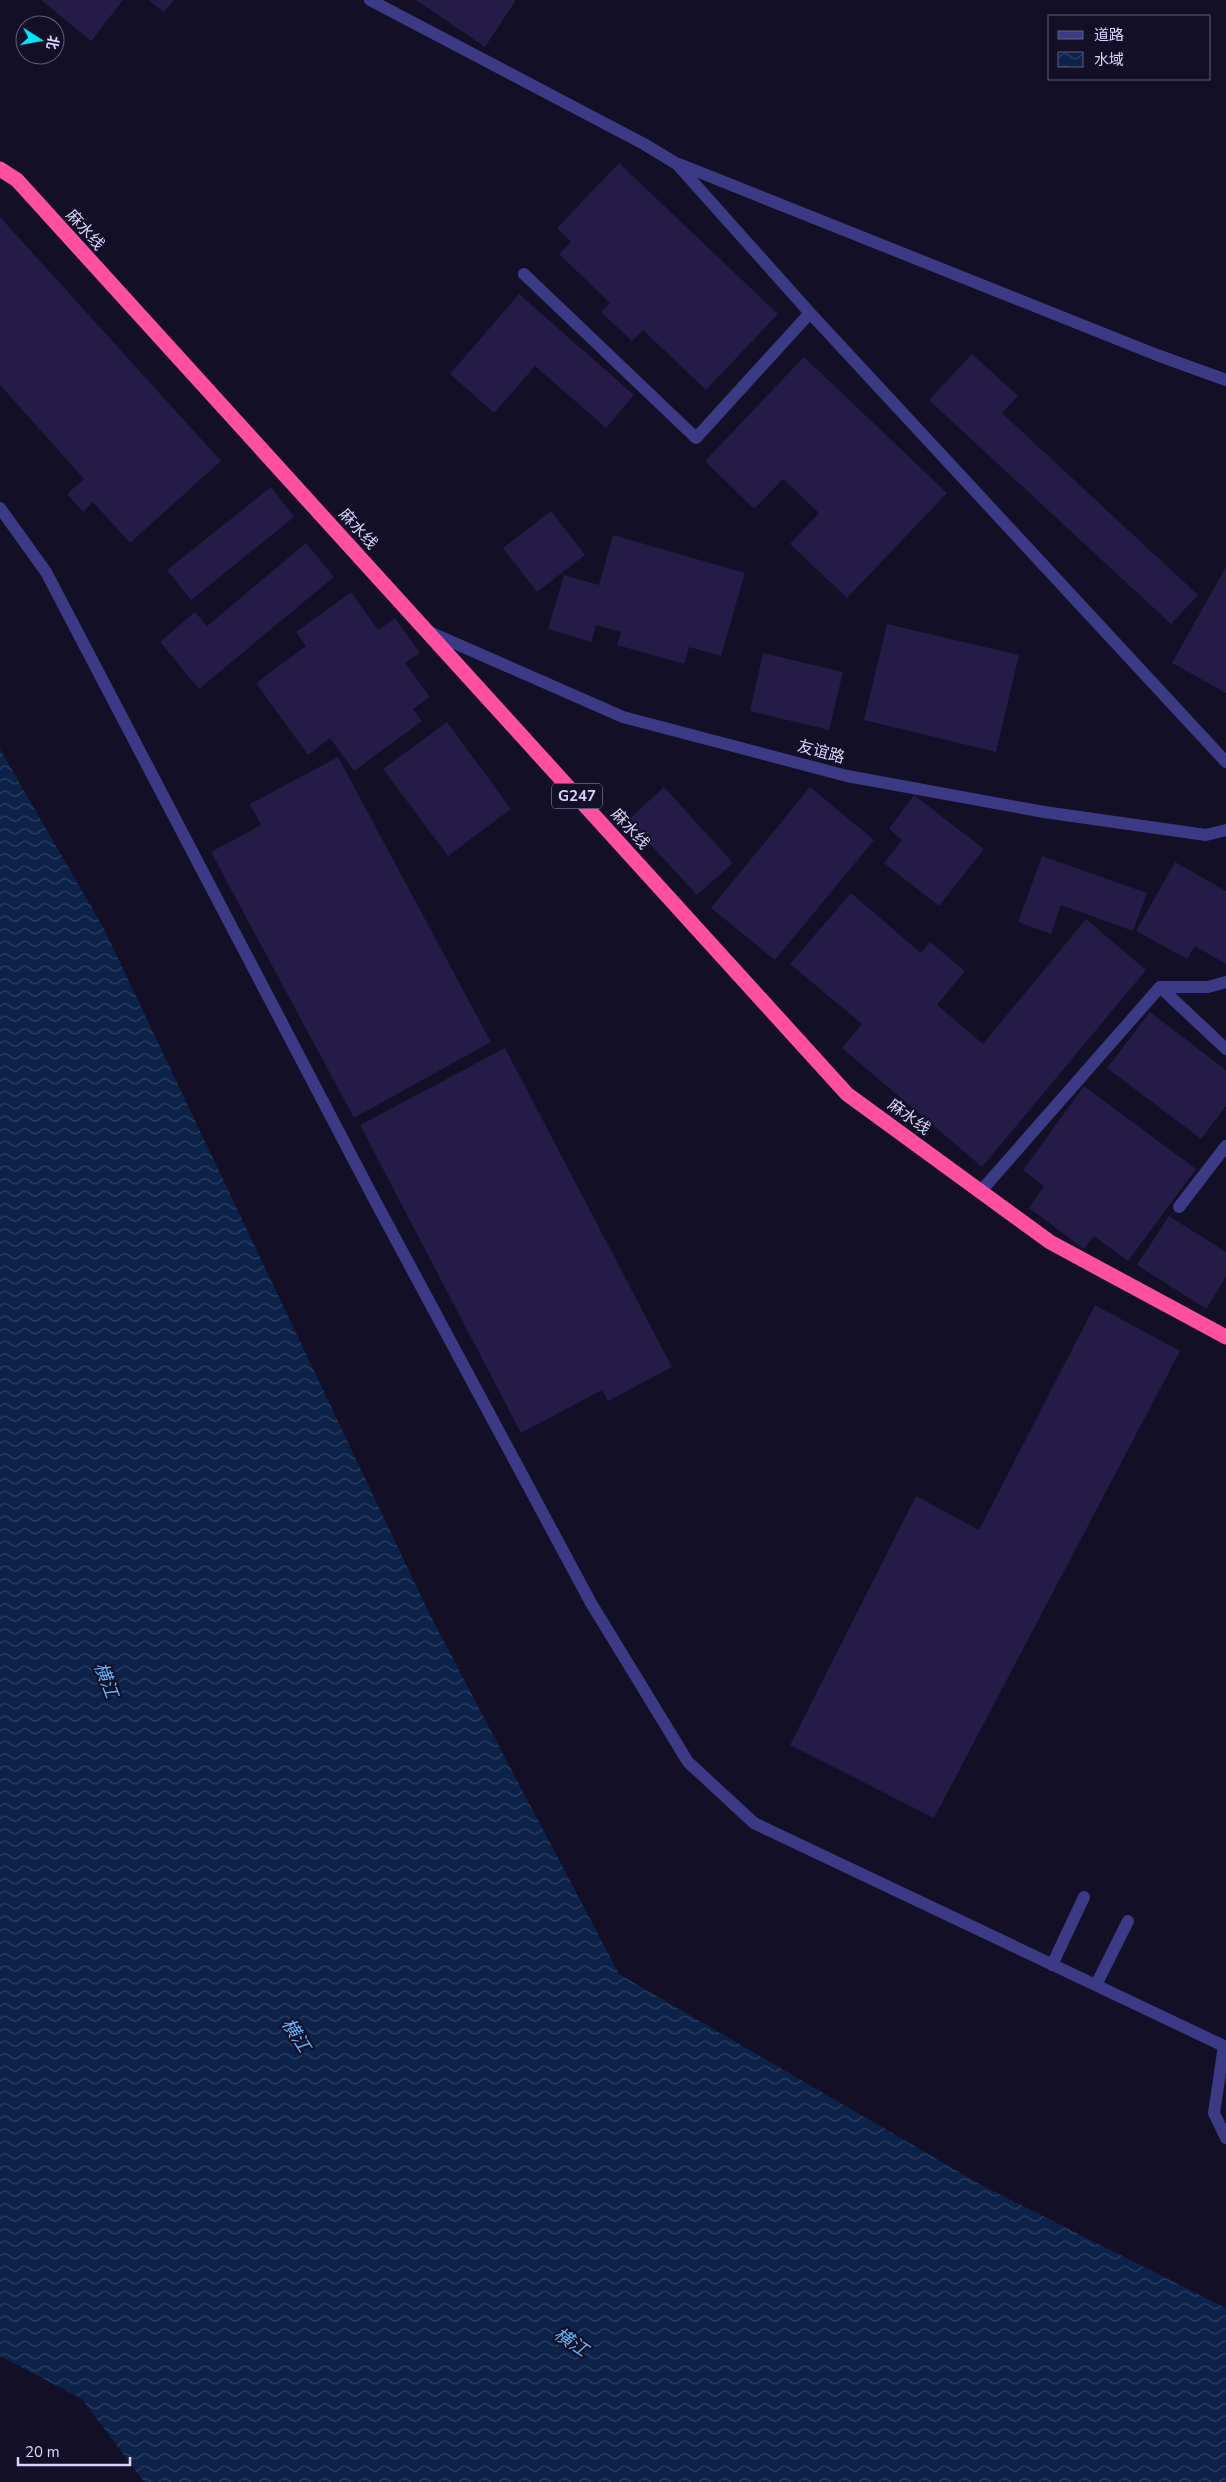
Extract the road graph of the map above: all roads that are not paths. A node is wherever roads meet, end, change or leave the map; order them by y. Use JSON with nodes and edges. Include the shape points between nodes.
{"nodes":[{"id":1,"x":370,"y":0,"type":"edge"},
{"id":2,"x":677,"y":164,"type":"junction"},
{"id":3,"x":0,"y":169,"type":"edge"},
{"id":4,"x":524,"y":274,"type":"dead end"},
{"id":5,"x":810,"y":313,"type":"junction"},
{"id":6,"x":1226,"y":380,"type":"edge"},
{"id":7,"x":0,"y":508,"type":"edge"},
{"id":8,"x":426,"y":631,"type":"junction"},
{"id":9,"x":1226,"y":762,"type":"edge"},
{"id":10,"x":1226,"y":830,"type":"edge"},
{"id":11,"x":1226,"y":982,"type":"edge"},
{"id":12,"x":1160,"y":987,"type":"junction"},
{"id":13,"x":1226,"y":1049,"type":"edge"},
{"id":14,"x":1226,"y":1146,"type":"edge"},
{"id":15,"x":981,"y":1191,"type":"junction"},
{"id":16,"x":1179,"y":1207,"type":"dead end"},
{"id":17,"x":1226,"y":1337,"type":"edge"},
{"id":18,"x":1084,"y":1897,"type":"dead end"},
{"id":19,"x":1128,"y":1921,"type":"dead end"},
{"id":20,"x":1052,"y":1965,"type":"junction"},
{"id":21,"x":1096,"y":1985,"type":"junction"},
{"id":22,"x":1226,"y":2138,"type":"edge"}],
"edges":[{"from":1,"to":2,"type":"street"},
{"from":2,"to":5,"type":"street"},
{"from":2,"to":6,"type":"street"},
{"from":3,"to":8,"type":"highway","name":"麻水线","number":"G247","via":[[17,180]]},
{"from":4,"to":5,"type":"street","via":[[696,438]]},
{"from":5,"to":9,"type":"street"},
{"from":7,"to":20,"type":"street","via":[[46,572],[372,1197],[591,1602],[688,1762],[754,1823]]},
{"from":8,"to":10,"type":"street","name":"友谊路","via":[[623,717],[847,776],[1044,812],[1206,835]]},
{"from":8,"to":15,"type":"highway","name":"麻水线","number":"G247","via":[[847,1094]]},
{"from":11,"to":12,"type":"street","via":[[1208,987]]},
{"from":12,"to":13,"type":"street"},
{"from":12,"to":15,"type":"street"},
{"from":14,"to":16,"type":"street"},
{"from":15,"to":17,"type":"highway","name":"麻水线","number":"G247","via":[[1050,1242]]},
{"from":18,"to":20,"type":"street"},
{"from":19,"to":21,"type":"street"},
{"from":20,"to":21,"type":"street"},
{"from":21,"to":22,"type":"street","via":[[1224,2046],[1214,2113]]}]}
